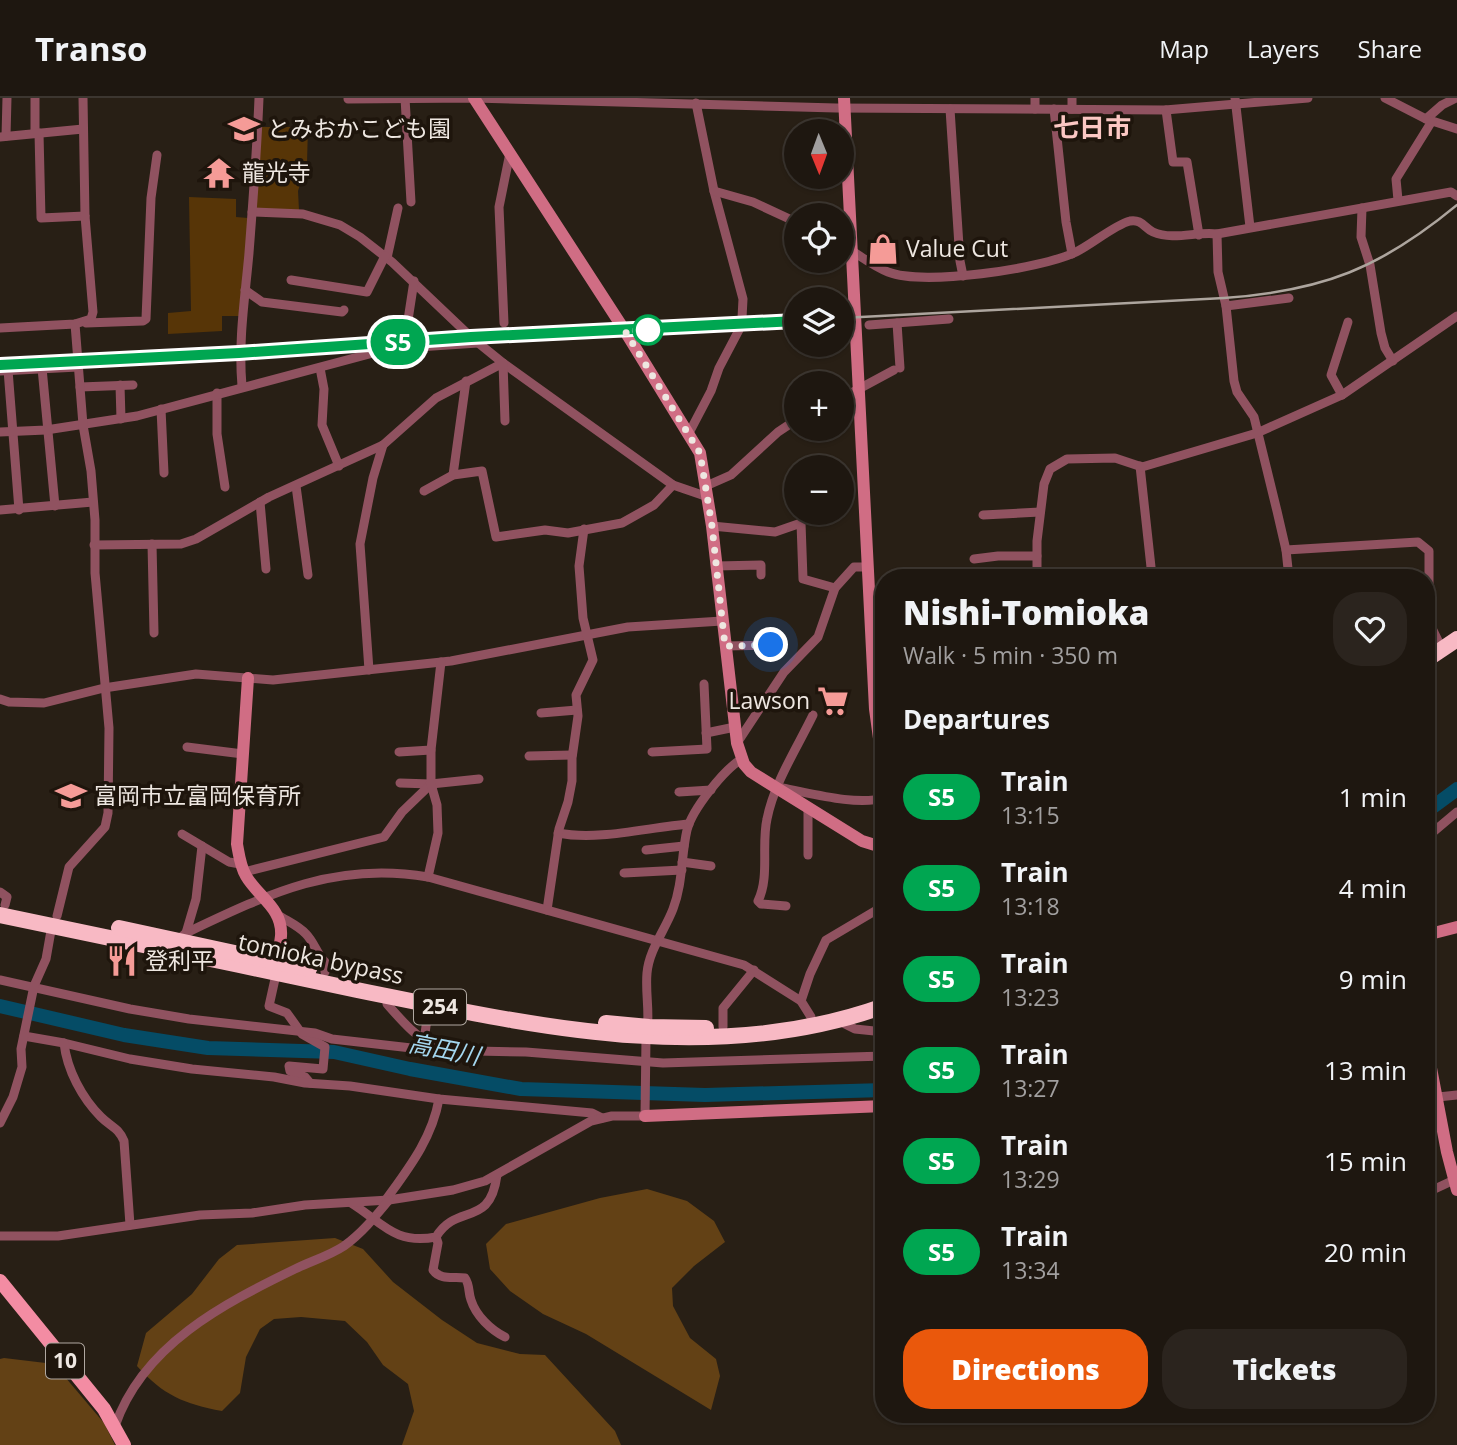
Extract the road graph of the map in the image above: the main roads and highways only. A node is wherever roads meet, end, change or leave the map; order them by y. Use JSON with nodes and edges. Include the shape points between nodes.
{"nodes":[{"id":1,"x":1457,"y":639,"type":"edge"},
{"id":2,"x":1450,"y":651,"type":"edge"},
{"id":3,"x":1435,"y":664,"type":"edge"},
{"id":4,"x":1,"y":904,"type":"edge"},
{"id":5,"x":55,"y":921,"type":"junction"},
{"id":6,"x":274,"y":967,"type":"junction"},
{"id":7,"x":875,"y":999,"type":"edge"},
{"id":8,"x":875,"y":1009,"type":"edge"},
{"id":9,"x":648,"y":1032,"type":"junction"},
{"id":10,"x":0,"y":1280,"type":"edge"},
{"id":11,"x":124,"y":1445,"type":"edge"}],
"edges":[{"from":1,"to":2,"type":"highway"},
{"from":2,"to":3,"type":"highway"},
{"from":4,"to":5,"type":"highway","name":"tomioka bypass","number":"254"},
{"from":5,"to":6,"type":"highway","name":"tomioka bypass","number":"254"},
{"from":5,"to":6,"type":"highway","name":"tomioka bypass","number":"254","via":[[182,937]]},
{"from":6,"to":9,"type":"highway","name":"tomioka bypass","number":"254","via":[[324,972],[507,1010]]},
{"from":6,"to":9,"type":"highway","name":"tomioka bypass","number":"254","via":[[388,996],[541,1025]]},
{"from":7,"to":9,"type":"highway","name":"tomioka bypass","number":"254","via":[[771,1023]]},
{"from":8,"to":9,"type":"highway","name":"tomioka bypass","number":"254","via":[[793,1030],[751,1035],[709,1038]]},
{"from":10,"to":11,"type":"main road","number":"10","via":[[116,1426]]}]}
